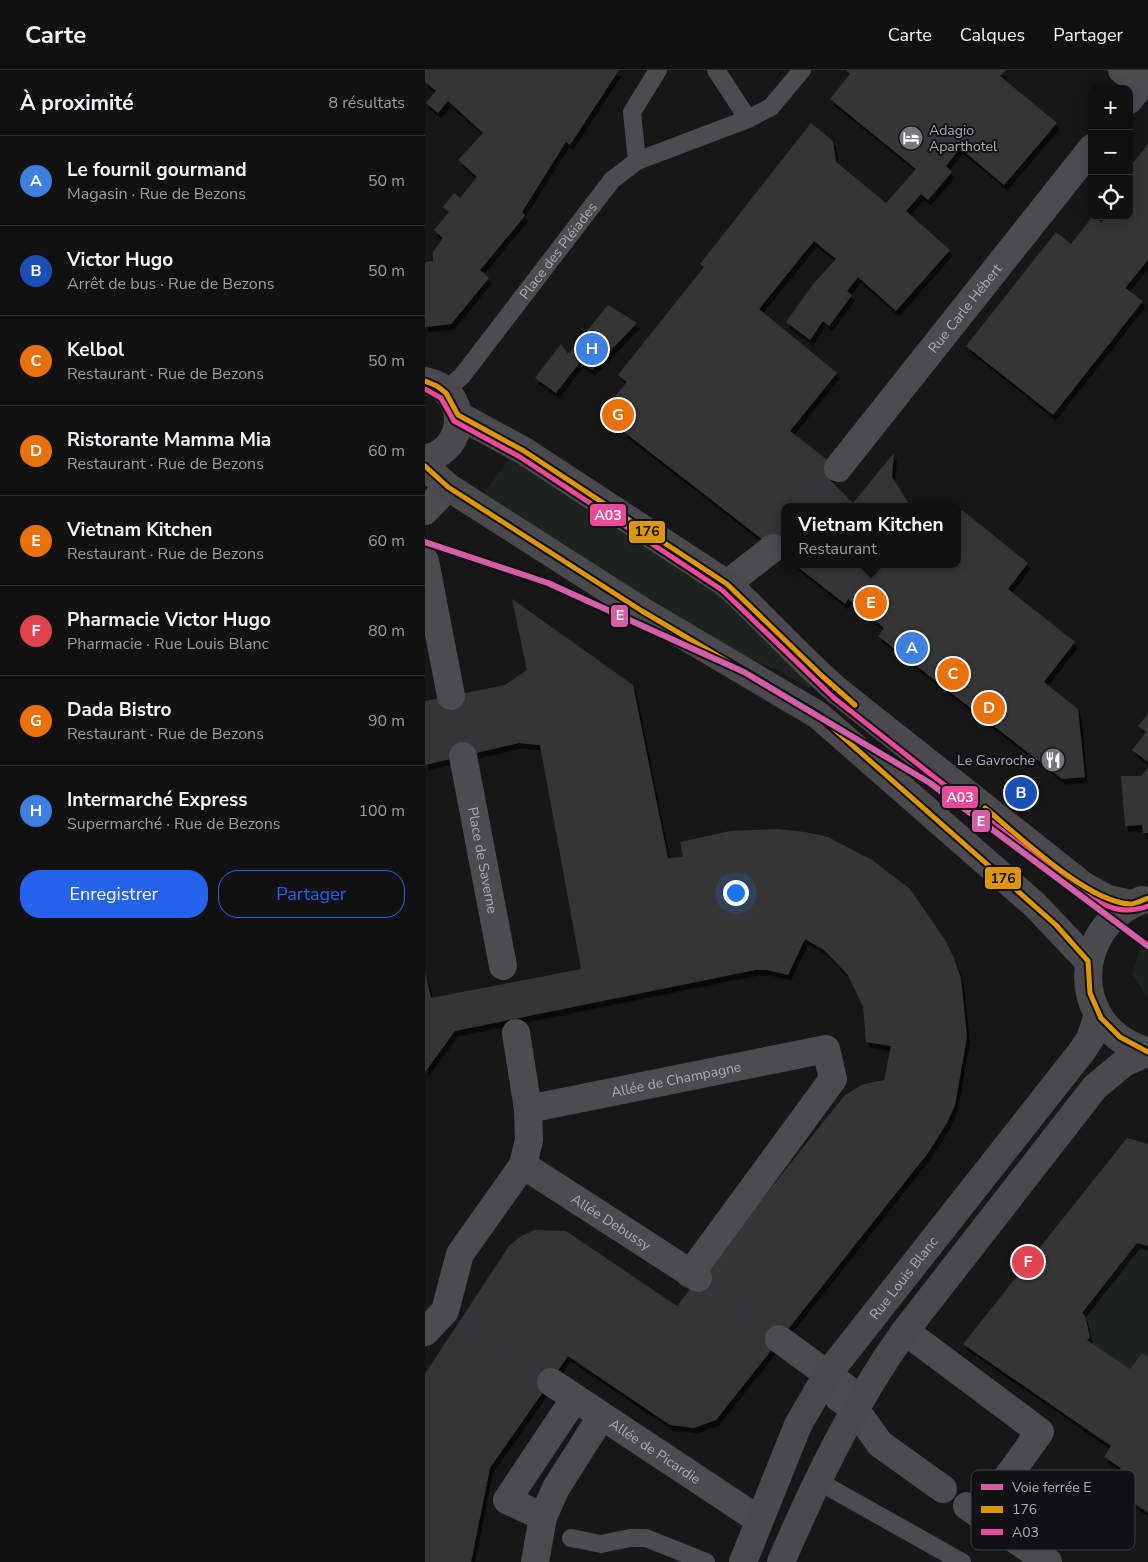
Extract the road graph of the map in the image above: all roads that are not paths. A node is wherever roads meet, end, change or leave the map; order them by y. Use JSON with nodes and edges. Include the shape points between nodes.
{"nodes":[{"id":1,"x":658,"y":70,"type":"edge"},
{"id":2,"x":716,"y":70,"type":"edge"},
{"id":3,"x":802,"y":70,"type":"edge"},
{"id":4,"x":749,"y":119,"type":"junction"},
{"id":5,"x":1088,"y":153,"type":"edge"},
{"id":6,"x":637,"y":161,"type":"junction"},
{"id":7,"x":435,"y":386,"type":"edge"},
{"id":8,"x":458,"y":415,"type":"junction"},
{"id":9,"x":425,"y":459,"type":"edge"},
{"id":10,"x":425,"y":466,"type":"edge"},
{"id":11,"x":838,"y":468,"type":"tunnel mouth"},
{"id":12,"x":448,"y":487,"type":"junction"},
{"id":13,"x":425,"y":510,"type":"edge"},
{"id":14,"x":773,"y":548,"type":"tunnel mouth"},
{"id":15,"x":425,"y":561,"type":"edge"},
{"id":16,"x":727,"y":584,"type":"junction"},
{"id":17,"x":451,"y":696,"type":"tunnel mouth"},
{"id":18,"x":463,"y":756,"type":"tunnel mouth"},
{"id":19,"x":1139,"y":901,"type":"edge"},
{"id":20,"x":1088,"y":961,"type":"junction"},
{"id":21,"x":503,"y":966,"type":"dead end"},
{"id":22,"x":1098,"y":1015,"type":"junction"},
{"id":23,"x":516,"y":1033,"type":"dead end"},
{"id":24,"x":1148,"y":1052,"type":"edge"},
{"id":25,"x":528,"y":1109,"type":"junction"},
{"id":26,"x":523,"y":1165,"type":"junction"},
{"id":27,"x":694,"y":1276,"type":"joint"},
{"id":28,"x":905,"y":1331,"type":"junction"},
{"id":29,"x":425,"y":1332,"type":"edge"},
{"id":30,"x":779,"y":1339,"type":"tunnel mouth"},
{"id":31,"x":827,"y":1375,"type":"junction"},
{"id":32,"x":551,"y":1382,"type":"tunnel mouth"},
{"id":33,"x":575,"y":1398,"type":"junction"},
{"id":34,"x":855,"y":1409,"type":"junction"},
{"id":35,"x":601,"y":1417,"type":"junction"},
{"id":36,"x":1007,"y":1470,"type":"edge"},
{"id":37,"x":816,"y":1480,"type":"junction"},
{"id":38,"x":943,"y":1489,"type":"dead end"},
{"id":39,"x":543,"y":1517,"type":"junction"},
{"id":40,"x":759,"y":1520,"type":"junction"},
{"id":41,"x":571,"y":1538,"type":"dead end"},
{"id":42,"x":1031,"y":1550,"type":"edge"},
{"id":43,"x":535,"y":1562,"type":"edge"},
{"id":44,"x":706,"y":1562,"type":"edge"},
{"id":45,"x":743,"y":1562,"type":"edge"},
{"id":46,"x":781,"y":1562,"type":"edge"},
{"id":47,"x":962,"y":1562,"type":"edge"},
{"id":48,"x":1048,"y":1562,"type":"edge"}],
"edges":[{"from":1,"to":6,"type":"lane","via":[[632,112]]},
{"from":2,"to":4,"type":"lane"},
{"from":3,"to":4,"type":"lane","name":"Place des Pléiades","via":[[771,107]]},
{"from":4,"to":6,"type":"lane","name":"Place des Pléiades"},
{"from":5,"to":11,"type":"street","name":"Rue Carle Hébert"},
{"from":6,"to":7,"type":"lane","name":"Place des Pléiades","via":[[612,180],[463,376]]},
{"from":7,"to":8,"type":"main road","via":[[454,401]]},
{"from":8,"to":9,"type":"main road","via":[[453,441],[445,451]]},
{"from":8,"to":16,"type":"main road","via":[[524,452]]},
{"from":10,"to":12,"type":"main road"},
{"from":12,"to":13,"type":"street"},
{"from":12,"to":20,"type":"main road","via":[[642,611],[818,715],[1042,912]]},
{"from":14,"to":16,"type":"street"},
{"from":15,"to":17,"type":"street"},
{"from":16,"to":19,"type":"main road","via":[[808,666],[1084,886],[1107,899]]},
{"from":18,"to":21,"type":"street","name":"Place de Saverne"},
{"from":19,"to":20,"type":"main road","via":[[1111,919],[1096,938]]},
{"from":20,"to":22,"type":"main road","via":[[1087,980]]},
{"from":22,"to":24,"type":"main road","via":[[1111,1032]]},
{"from":22,"to":31,"type":"main road","name":"Rue Louis Blanc","via":[[1083,1052]]},
{"from":23,"to":25,"type":"street"},
{"from":24,"to":28,"type":"main road","via":[[1124,1063],[1095,1087]]},
{"from":25,"to":26,"type":"street","via":[[529,1140]]},
{"from":25,"to":27,"type":"street","name":"Allée de Champagne","via":[[826,1049],[833,1079]]},
{"from":26,"to":27,"type":"street","name":"Allée Debussy"},
{"from":26,"to":29,"type":"street","via":[[460,1254],[453,1315]]},
{"from":28,"to":34,"type":"main road"},
{"from":28,"to":36,"type":"street","via":[[1040,1432]]},
{"from":30,"to":31,"type":"street"},
{"from":31,"to":34,"type":"street","via":[[846,1388],[839,1398]]},
{"from":31,"to":40,"type":"main road","name":"Rue Louis Blanc","via":[[798,1425]]},
{"from":32,"to":33,"type":"street","name":"Allée de Picardie"},
{"from":33,"to":35,"type":"street","name":"Allée de Picardie"},
{"from":33,"to":39,"type":"street","via":[[507,1500]]},
{"from":34,"to":37,"type":"main road"},
{"from":34,"to":38,"type":"street","via":[[880,1444]]},
{"from":35,"to":39,"type":"street","via":[[556,1488]]},
{"from":35,"to":40,"type":"street","name":"Allée de Picardie"},
{"from":37,"to":46,"type":"main road"},
{"from":37,"to":47,"type":"lane"},
{"from":39,"to":43,"type":"street"},
{"from":40,"to":45,"type":"main road","name":"Rue Louis Blanc"},
{"from":41,"to":44,"type":"lane","via":[[601,1544],[646,1538]]},
{"from":42,"to":48,"type":"street"}]}
